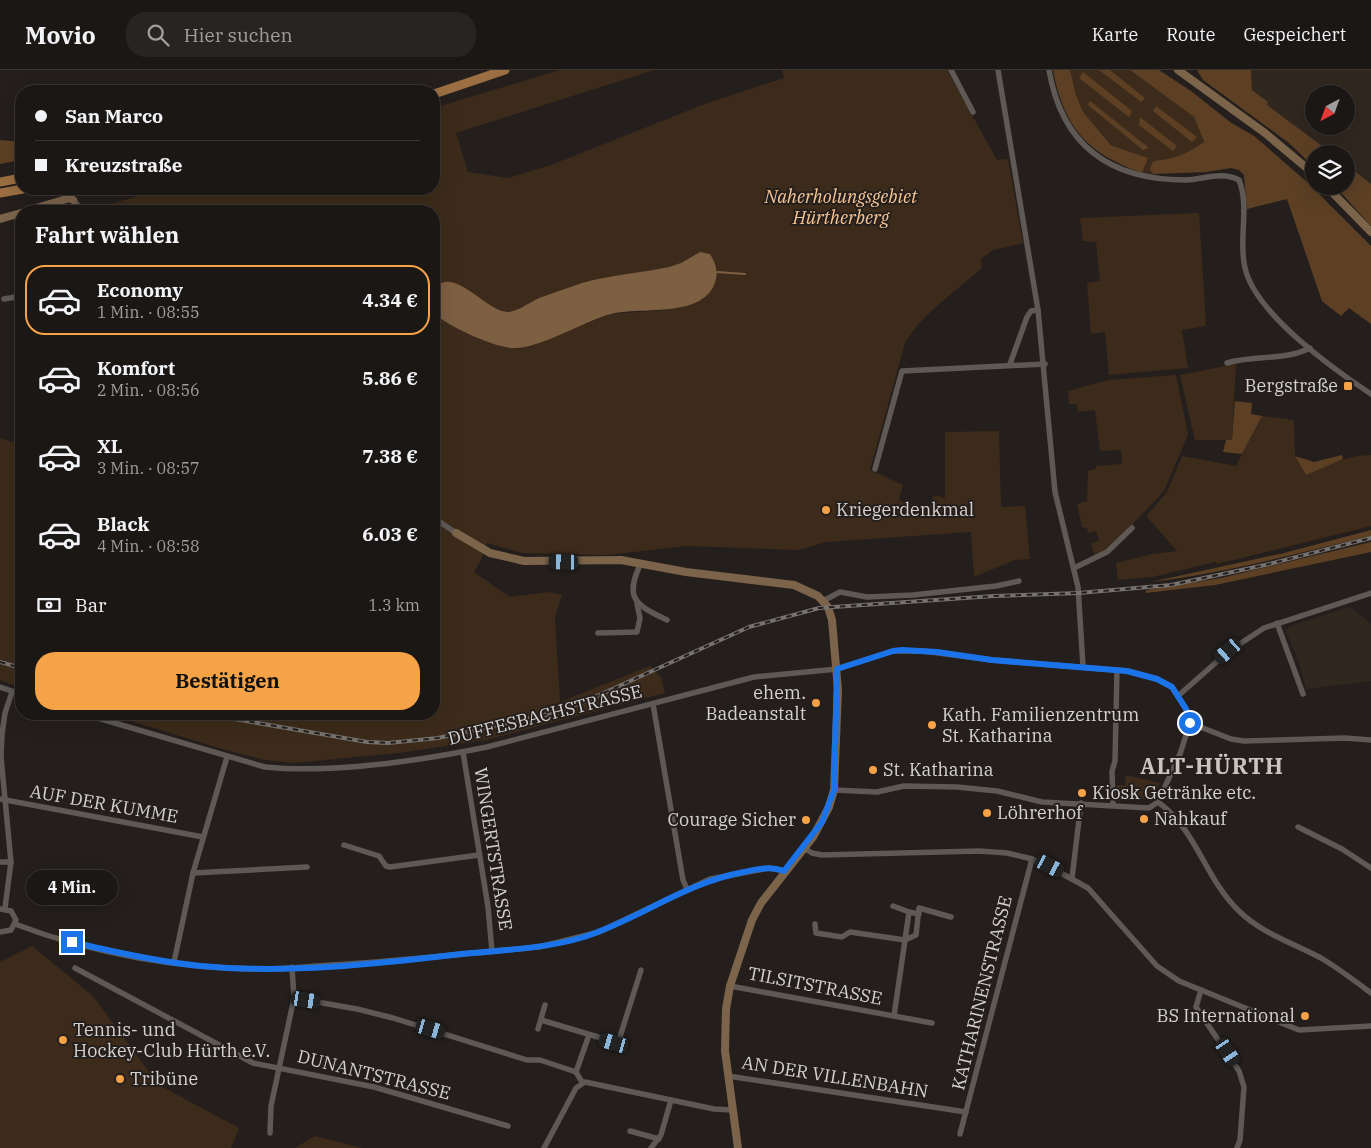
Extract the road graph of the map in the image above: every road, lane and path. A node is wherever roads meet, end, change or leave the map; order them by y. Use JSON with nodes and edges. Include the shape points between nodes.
{"nodes":[{"id":1,"x":506,"y":70,"type":"edge"},
{"id":2,"x":951,"y":70,"type":"edge"},
{"id":3,"x":998,"y":70,"type":"edge"},
{"id":4,"x":1049,"y":70,"type":"edge"},
{"id":5,"x":1178,"y":70,"type":"edge"},
{"id":6,"x":440,"y":92,"type":"edge"},
{"id":7,"x":973,"y":112,"type":"dead end"},
{"id":8,"x":1305,"y":166,"type":"edge"},
{"id":9,"x":15,"y":179,"type":"edge"},
{"id":10,"x":0,"y":182,"type":"edge"},
{"id":11,"x":15,"y":190,"type":"edge"},
{"id":12,"x":0,"y":193,"type":"edge"},
{"id":13,"x":1335,"y":195,"type":"edge"},
{"id":14,"x":73,"y":200,"type":"joint"},
{"id":15,"x":46,"y":205,"type":"edge"},
{"id":16,"x":77,"y":205,"type":"edge"},
{"id":17,"x":15,"y":215,"type":"edge"},
{"id":18,"x":0,"y":219,"type":"edge"},
{"id":19,"x":1371,"y":232,"type":"edge"},
{"id":20,"x":15,"y":297,"type":"edge"},
{"id":21,"x":4,"y":299,"type":"dead end"},
{"id":22,"x":1038,"y":310,"type":"junction"},
{"id":23,"x":1310,"y":348,"type":"junction"},
{"id":24,"x":1227,"y":363,"type":"dead end"},
{"id":25,"x":1010,"y":364,"type":"junction"},
{"id":26,"x":1044,"y":364,"type":"junction"},
{"id":27,"x":1371,"y":394,"type":"edge"},
{"id":28,"x":875,"y":470,"type":"dead end"},
{"id":29,"x":440,"y":522,"type":"edge"},
{"id":30,"x":1132,"y":528,"type":"dead end"},
{"id":31,"x":456,"y":533,"type":"joint"},
{"id":32,"x":641,"y":562,"type":"junction"},
{"id":33,"x":1074,"y":568,"type":"junction"},
{"id":34,"x":1019,"y":581,"type":"dead end"},
{"id":35,"x":1371,"y":593,"type":"edge"},
{"id":36,"x":823,"y":601,"type":"junction"},
{"id":37,"x":637,"y":604,"type":"junction"},
{"id":38,"x":666,"y":620,"type":"dead end"},
{"id":39,"x":1277,"y":623,"type":"junction"},
{"id":40,"x":598,"y":633,"type":"dead end"},
{"id":41,"x":1084,"y":666,"type":"junction"},
{"id":42,"x":837,"y":669,"type":"junction"},
{"id":43,"x":1117,"y":670,"type":"junction"},
{"id":44,"x":0,"y":687,"type":"edge"},
{"id":45,"x":12,"y":692,"type":"junction"},
{"id":46,"x":15,"y":693,"type":"edge"},
{"id":47,"x":1302,"y":694,"type":"dead end"},
{"id":48,"x":1179,"y":695,"type":"junction"},
{"id":49,"x":653,"y":704,"type":"junction"},
{"id":50,"x":104,"y":720,"type":"edge"},
{"id":51,"x":1190,"y":723,"type":"junction"},
{"id":52,"x":1371,"y":740,"type":"edge"},
{"id":53,"x":463,"y":752,"type":"junction"},
{"id":54,"x":227,"y":757,"type":"junction"},
{"id":55,"x":834,"y":790,"type":"junction"},
{"id":56,"x":0,"y":800,"type":"edge"},
{"id":57,"x":7,"y":801,"type":"junction"},
{"id":58,"x":1158,"y":802,"type":"junction"},
{"id":59,"x":1082,"y":803,"type":"junction"},
{"id":60,"x":1113,"y":804,"type":"junction"},
{"id":61,"x":1298,"y":827,"type":"dead end"},
{"id":62,"x":203,"y":837,"type":"junction"},
{"id":63,"x":344,"y":845,"type":"dead end"},
{"id":64,"x":804,"y":848,"type":"junction"},
{"id":65,"x":479,"y":855,"type":"junction"},
{"id":66,"x":1032,"y":859,"type":"junction"},
{"id":67,"x":0,"y":862,"type":"edge"},
{"id":68,"x":11,"y":862,"type":"junction"},
{"id":69,"x":307,"y":867,"type":"dead end"},
{"id":70,"x":1371,"y":868,"type":"edge"},
{"id":71,"x":784,"y":871,"type":"junction"},
{"id":72,"x":193,"y":873,"type":"junction"},
{"id":73,"x":1072,"y":878,"type":"junction"},
{"id":74,"x":687,"y":889,"type":"junction"},
{"id":75,"x":893,"y":906,"type":"dead end"},
{"id":76,"x":2,"y":909,"type":"edge"},
{"id":77,"x":909,"y":912,"type":"junction"},
{"id":78,"x":919,"y":914,"type":"junction"},
{"id":79,"x":952,"y":917,"type":"dead end"},
{"id":80,"x":15,"y":924,"type":"junction"},
{"id":81,"x":815,"y":924,"type":"dead end"},
{"id":82,"x":0,"y":932,"type":"edge"},
{"id":83,"x":905,"y":940,"type":"junction"},
{"id":84,"x":492,"y":951,"type":"junction"},
{"id":85,"x":174,"y":962,"type":"junction"},
{"id":86,"x":75,"y":968,"type":"dead end"},
{"id":87,"x":292,"y":968,"type":"junction"},
{"id":88,"x":642,"y":970,"type":"dead end"},
{"id":89,"x":730,"y":986,"type":"junction"},
{"id":90,"x":1201,"y":990,"type":"junction"},
{"id":91,"x":1371,"y":992,"type":"edge"},
{"id":92,"x":294,"y":998,"type":"junction"},
{"id":93,"x":545,"y":1005,"type":"dead end"},
{"id":94,"x":894,"y":1016,"type":"junction"},
{"id":95,"x":541,"y":1020,"type":"junction"},
{"id":96,"x":932,"y":1023,"type":"dead end"},
{"id":97,"x":1371,"y":1026,"type":"edge"},
{"id":98,"x":538,"y":1029,"type":"dead end"},
{"id":99,"x":589,"y":1035,"type":"junction"},
{"id":100,"x":278,"y":1067,"type":"junction"},
{"id":101,"x":576,"y":1072,"type":"junction"},
{"id":102,"x":728,"y":1076,"type":"junction"},
{"id":103,"x":582,"y":1082,"type":"junction"},
{"id":104,"x":671,"y":1100,"type":"junction"},
{"id":105,"x":732,"y":1110,"type":"junction"},
{"id":106,"x":966,"y":1112,"type":"junction"},
{"id":107,"x":508,"y":1126,"type":"dead end"},
{"id":108,"x":630,"y":1131,"type":"dead end"},
{"id":109,"x":270,"y":1133,"type":"dead end"},
{"id":110,"x":960,"y":1134,"type":"dead end"},
{"id":111,"x":658,"y":1139,"type":"junction"},
{"id":112,"x":545,"y":1148,"type":"edge"},
{"id":113,"x":652,"y":1148,"type":"edge"},
{"id":114,"x":738,"y":1148,"type":"edge"},
{"id":115,"x":1237,"y":1148,"type":"edge"}],
"edges":[{"from":1,"to":6,"type":"main road"},
{"from":2,"to":7,"type":"street"},
{"from":3,"to":22,"type":"street"},
{"from":4,"to":23,"type":"street","via":[[1053,94],[1067,125],[1092,153],[1111,165],[1147,177],[1192,180],[1223,175],[1239,180],[1243,253],[1249,280],[1273,313]]},
{"from":5,"to":8,"type":"street"},
{"from":9,"to":10,"type":"main road"},
{"from":11,"to":12,"type":"main road"},
{"from":13,"to":19,"type":"street"},
{"from":14,"to":15,"type":"street"},
{"from":14,"to":16,"type":"street"},
{"from":17,"to":18,"type":"street"},
{"from":20,"to":21,"type":"street"},
{"from":22,"to":25,"type":"street","via":[[1027,317]]},
{"from":22,"to":26,"type":"street"},
{"from":23,"to":24,"type":"street","via":[[1291,355]]},
{"from":23,"to":27,"type":"street"},
{"from":25,"to":26,"type":"street"},
{"from":25,"to":28,"type":"street","via":[[974,369],[902,371]]},
{"from":26,"to":33,"type":"street","via":[[1055,492]]},
{"from":29,"to":31,"type":"street"},
{"from":30,"to":33,"type":"street","via":[[1107,552]]},
{"from":31,"to":32,"type":"street","via":[[490,552],[524,561]]},
{"from":32,"to":36,"type":"street","via":[[686,572],[794,585],[811,591]]},
{"from":32,"to":37,"type":"street","via":[[634,581]]},
{"from":33,"to":41,"type":"street"},
{"from":34,"to":36,"type":"street","via":[[914,595],[867,597],[840,592]]},
{"from":35,"to":39,"type":"street"},
{"from":36,"to":42,"type":"street","via":[[832,620]]},
{"from":37,"to":38,"type":"street"},
{"from":37,"to":40,"type":"street","via":[[640,618],[637,632]]},
{"from":39,"to":47,"type":"street"},
{"from":39,"to":48,"type":"street","via":[[1228,651]]},
{"from":41,"to":42,"type":"street","name":"DUFFESBACHSTRASSE","via":[[902,650]]},
{"from":41,"to":43,"type":"street","name":"DUFFESBACHSTRASSE"},
{"from":42,"to":49,"type":"street","name":"DUFFESBACHSTRASSE","via":[[754,678]]},
{"from":42,"to":55,"type":"street"},
{"from":43,"to":48,"type":"street","name":"DUFFESBACHSTRASSE","via":[[1157,679]]},
{"from":43,"to":60,"type":"street"},
{"from":44,"to":45,"type":"street"},
{"from":45,"to":46,"type":"street"},
{"from":45,"to":57,"type":"street","via":[[2,734],[1,758]]},
{"from":48,"to":51,"type":"street"},
{"from":49,"to":53,"type":"street","name":"DUFFESBACHSTRASSE"},
{"from":49,"to":74,"type":"street"},
{"from":50,"to":54,"type":"street","name":"DUFFESBACHSTRASSE"},
{"from":51,"to":52,"type":"street","via":[[1244,741]]},
{"from":51,"to":58,"type":"street"},
{"from":53,"to":54,"type":"street","name":"DUFFESBACHSTRASSE","via":[[324,769],[265,767]]},
{"from":53,"to":65,"type":"street","name":"WINGERTSTRASSE"},
{"from":54,"to":62,"type":"street"},
{"from":55,"to":59,"type":"street","via":[[878,792],[904,786],[956,787],[997,791],[1042,802]]},
{"from":55,"to":64,"type":"street","via":[[822,822]]},
{"from":56,"to":57,"type":"street","name":"AUF DER KUMME"},
{"from":57,"to":62,"type":"street","name":"AUF DER KUMME"},
{"from":57,"to":68,"type":"street"},
{"from":58,"to":60,"type":"street","via":[[1149,808]]},
{"from":58,"to":91,"type":"street","via":[[1180,820],[1226,898],[1244,916],[1276,937],[1332,965]]},
{"from":59,"to":60,"type":"street"},
{"from":59,"to":73,"type":"street"},
{"from":61,"to":70,"type":"street"},
{"from":62,"to":72,"type":"street"},
{"from":63,"to":65,"type":"street","via":[[379,856],[390,867]]},
{"from":64,"to":66,"type":"street","via":[[822,855],[979,851]]},
{"from":64,"to":71,"type":"street"},
{"from":65,"to":84,"type":"street","name":"WINGERTSTRASSE"},
{"from":66,"to":73,"type":"street"},
{"from":66,"to":106,"type":"street","name":"KATHARINENSTRASSE"},
{"from":67,"to":68,"type":"street"},
{"from":68,"to":76,"type":"street"},
{"from":69,"to":72,"type":"street"},
{"from":71,"to":74,"type":"street","via":[[769,868],[724,876]]},
{"from":71,"to":89,"type":"street","via":[[752,920]]},
{"from":72,"to":85,"type":"street"},
{"from":73,"to":90,"type":"street","via":[[1095,894],[1157,966],[1179,981]]},
{"from":74,"to":84,"type":"street","via":[[582,938],[540,947]]},
{"from":75,"to":77,"type":"street"},
{"from":76,"to":80,"type":"street","via":[[13,914]]},
{"from":77,"to":78,"type":"street"},
{"from":77,"to":83,"type":"street","name":"TILSITSTRASSE"},
{"from":78,"to":79,"type":"street","via":[[919,908]]},
{"from":78,"to":83,"type":"street","name":"TILSITSTRASSE","via":[[916,935]]},
{"from":80,"to":82,"type":"street","via":[[9,932]]},
{"from":80,"to":85,"type":"street","via":[[114,952]]},
{"from":81,"to":83,"type":"street","via":[[816,933],[842,937],[850,932]]},
{"from":83,"to":94,"type":"street","name":"TILSITSTRASSE"},
{"from":84,"to":87,"type":"street"},
{"from":85,"to":87,"type":"street","via":[[231,968]]},
{"from":86,"to":100,"type":"street","name":"DUNANTSTRASSE","via":[[242,1058]]},
{"from":87,"to":92,"type":"street"},
{"from":88,"to":99,"type":"street","via":[[618,1043]]},
{"from":89,"to":94,"type":"street","name":"TILSITSTRASSE"},
{"from":89,"to":102,"type":"street","via":[[725,1027]]},
{"from":90,"to":97,"type":"street","via":[[1300,1030]]},
{"from":90,"to":115,"type":"street","via":[[1196,1007],[1235,1062],[1244,1087]]},
{"from":92,"to":100,"type":"street"},
{"from":92,"to":101,"type":"street","via":[[393,1018]]},
{"from":93,"to":95,"type":"street"},
{"from":94,"to":96,"type":"street","name":"TILSITSTRASSE"},
{"from":95,"to":98,"type":"street"},
{"from":95,"to":99,"type":"street"},
{"from":99,"to":101,"type":"street"},
{"from":100,"to":107,"type":"street","name":"DUNANTSTRASSE","via":[[374,1087]]},
{"from":100,"to":109,"type":"street"},
{"from":101,"to":103,"type":"street"},
{"from":102,"to":105,"type":"street"},
{"from":102,"to":106,"type":"street","name":"AN DER VILLENBAHN"},
{"from":103,"to":104,"type":"street"},
{"from":103,"to":112,"type":"street"},
{"from":104,"to":105,"type":"street"},
{"from":104,"to":111,"type":"street"},
{"from":105,"to":114,"type":"street"},
{"from":106,"to":110,"type":"street","name":"KATHARINENSTRASSE"},
{"from":108,"to":111,"type":"street"},
{"from":111,"to":113,"type":"street"}]}
